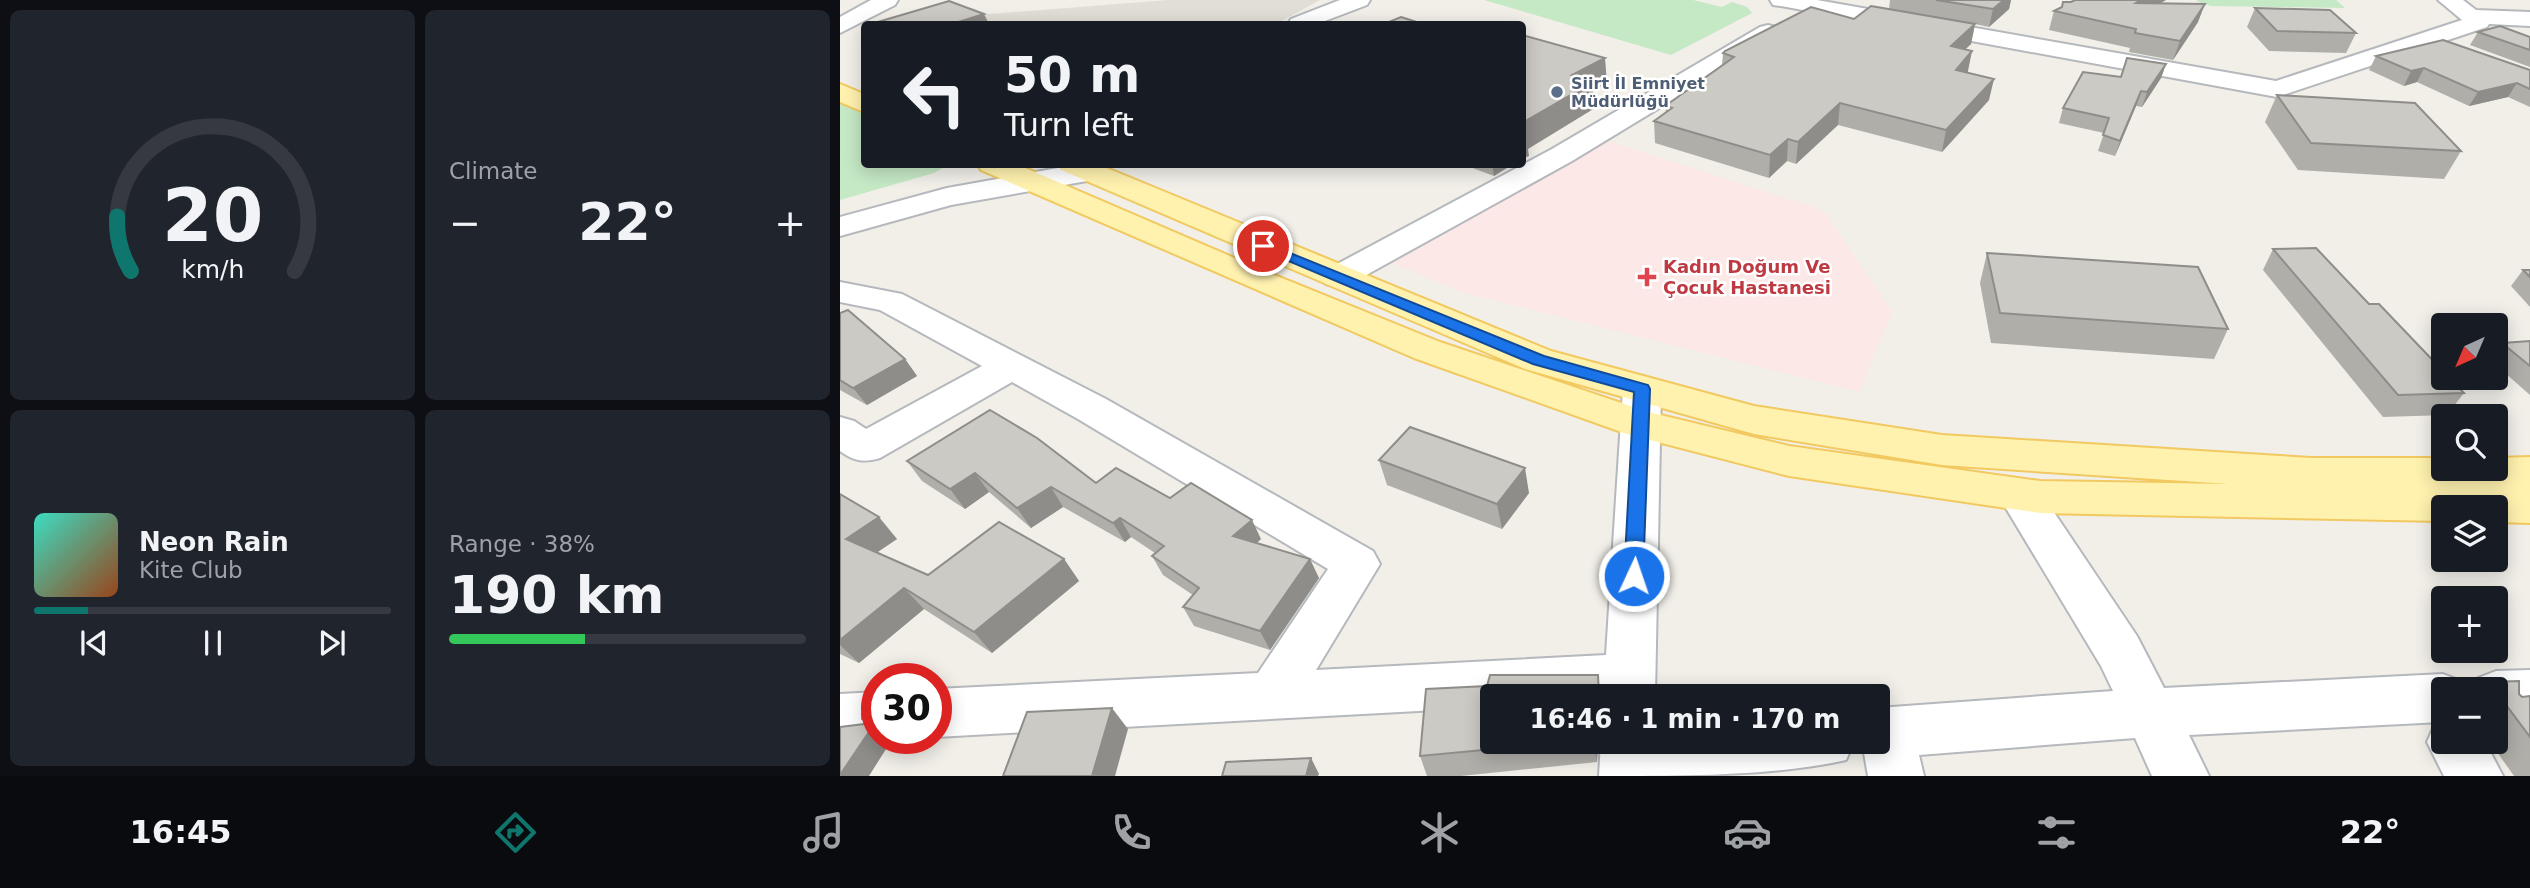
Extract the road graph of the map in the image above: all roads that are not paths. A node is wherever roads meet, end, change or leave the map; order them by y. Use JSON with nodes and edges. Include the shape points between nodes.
{"nodes":[{"id":1,"x":887,"y":0,"type":"edge"},
{"id":2,"x":1359,"y":0,"type":"edge"},
{"id":3,"x":1781,"y":0,"type":"edge"},
{"id":4,"x":2449,"y":0,"type":"edge"},
{"id":5,"x":1817,"y":3,"type":"edge"},
{"id":6,"x":2470,"y":16,"type":"junction"},
{"id":7,"x":2530,"y":19,"type":"edge"},
{"id":8,"x":1306,"y":21,"type":"edge"},
{"id":9,"x":840,"y":26,"type":"edge"},
{"id":10,"x":2427,"y":40,"type":"junction"},
{"id":11,"x":2463,"y":53,"type":"edge"},
{"id":12,"x":840,"y":92,"type":"edge"},
{"id":13,"x":861,"y":102,"type":"edge"},
{"id":14,"x":979,"y":168,"type":"edge"},
{"id":15,"x":999,"y":168,"type":"edge"},
{"id":16,"x":1079,"y":168,"type":"edge"},
{"id":17,"x":1031,"y":182,"type":"junction"},
{"id":18,"x":840,"y":213,"type":"edge"},
{"id":19,"x":840,"y":227,"type":"edge"},
{"id":20,"x":1338,"y":277,"type":"junction"},
{"id":21,"x":840,"y":292,"type":"edge"},
{"id":22,"x":890,"y":301,"type":"junction"},
{"id":23,"x":840,"y":320,"type":"edge"},
{"id":24,"x":1011,"y":366,"type":"junction"},
{"id":25,"x":1641,"y":406,"type":"junction"},
{"id":26,"x":840,"y":431,"type":"edge"},
{"id":27,"x":2530,"y":473,"type":"edge"},
{"id":28,"x":2020,"y":495,"type":"junction"},
{"id":29,"x":2530,"y":506,"type":"edge"},
{"id":30,"x":1629,"y":684,"type":"edge"},
{"id":31,"x":1480,"y":691,"type":"edge"},
{"id":32,"x":2530,"y":693,"type":"edge"},
{"id":33,"x":2508,"y":694,"type":"edge"},
{"id":34,"x":1271,"y":697,"type":"junction"},
{"id":35,"x":952,"y":712,"type":"edge"},
{"id":36,"x":2150,"y":713,"type":"junction"},
{"id":37,"x":2431,"y":716,"type":"edge"},
{"id":38,"x":861,"y":717,"type":"edge"},
{"id":39,"x":840,"y":718,"type":"edge"},
{"id":40,"x":1890,"y":747,"type":"edge"},
{"id":41,"x":1628,"y":754,"type":"edge"},
{"id":42,"x":1760,"y":754,"type":"edge"},
{"id":43,"x":2463,"y":754,"type":"edge"},
{"id":44,"x":1627,"y":776,"type":"edge"},
{"id":45,"x":1636,"y":776,"type":"edge"},
{"id":46,"x":2181,"y":776,"type":"edge"},
{"id":47,"x":2476,"y":776,"type":"edge"}],
"edges":[{"from":1,"to":9,"type":"street"},
{"from":2,"to":8,"type":"street"},
{"from":3,"to":5,"type":"street"},
{"from":4,"to":6,"type":"street"},
{"from":5,"to":10,"type":"street","via":[[2277,89]]},
{"from":5,"to":20,"type":"street","via":[[1562,155]]},
{"from":6,"to":7,"type":"street"},
{"from":6,"to":10,"type":"street","via":[[2479,22]]},
{"from":10,"to":11,"type":"street"},
{"from":12,"to":13,"type":"main road"},
{"from":14,"to":18,"type":"street"},
{"from":15,"to":17,"type":"main road"},
{"from":16,"to":17,"type":"street"},
{"from":16,"to":20,"type":"main road"},
{"from":17,"to":19,"type":"street","via":[[947,197]]},
{"from":17,"to":25,"type":"main road","via":[[1415,345]]},
{"from":20,"to":25,"type":"main road"},
{"from":21,"to":22,"type":"street"},
{"from":22,"to":23,"type":"street"},
{"from":22,"to":24,"type":"street"},
{"from":24,"to":26,"type":"street","via":[[865,448]]},
{"from":24,"to":34,"type":"street","via":[[1357,564]]},
{"from":25,"to":27,"type":"main road","via":[[1942,450],[2311,474]]},
{"from":25,"to":28,"type":"main road","via":[[1789,461]]},
{"from":25,"to":30,"type":"street"},
{"from":28,"to":29,"type":"main road"},
{"from":28,"to":36,"type":"street","via":[[2119,651]]},
{"from":31,"to":34,"type":"street"},
{"from":32,"to":33,"type":"street"},
{"from":34,"to":35,"type":"street"},
{"from":36,"to":37,"type":"street"},
{"from":36,"to":40,"type":"street"},
{"from":36,"to":46,"type":"street"},
{"from":38,"to":39,"type":"street"},
{"from":41,"to":44,"type":"street"},
{"from":42,"to":45,"type":"street"},
{"from":43,"to":47,"type":"street"}]}
